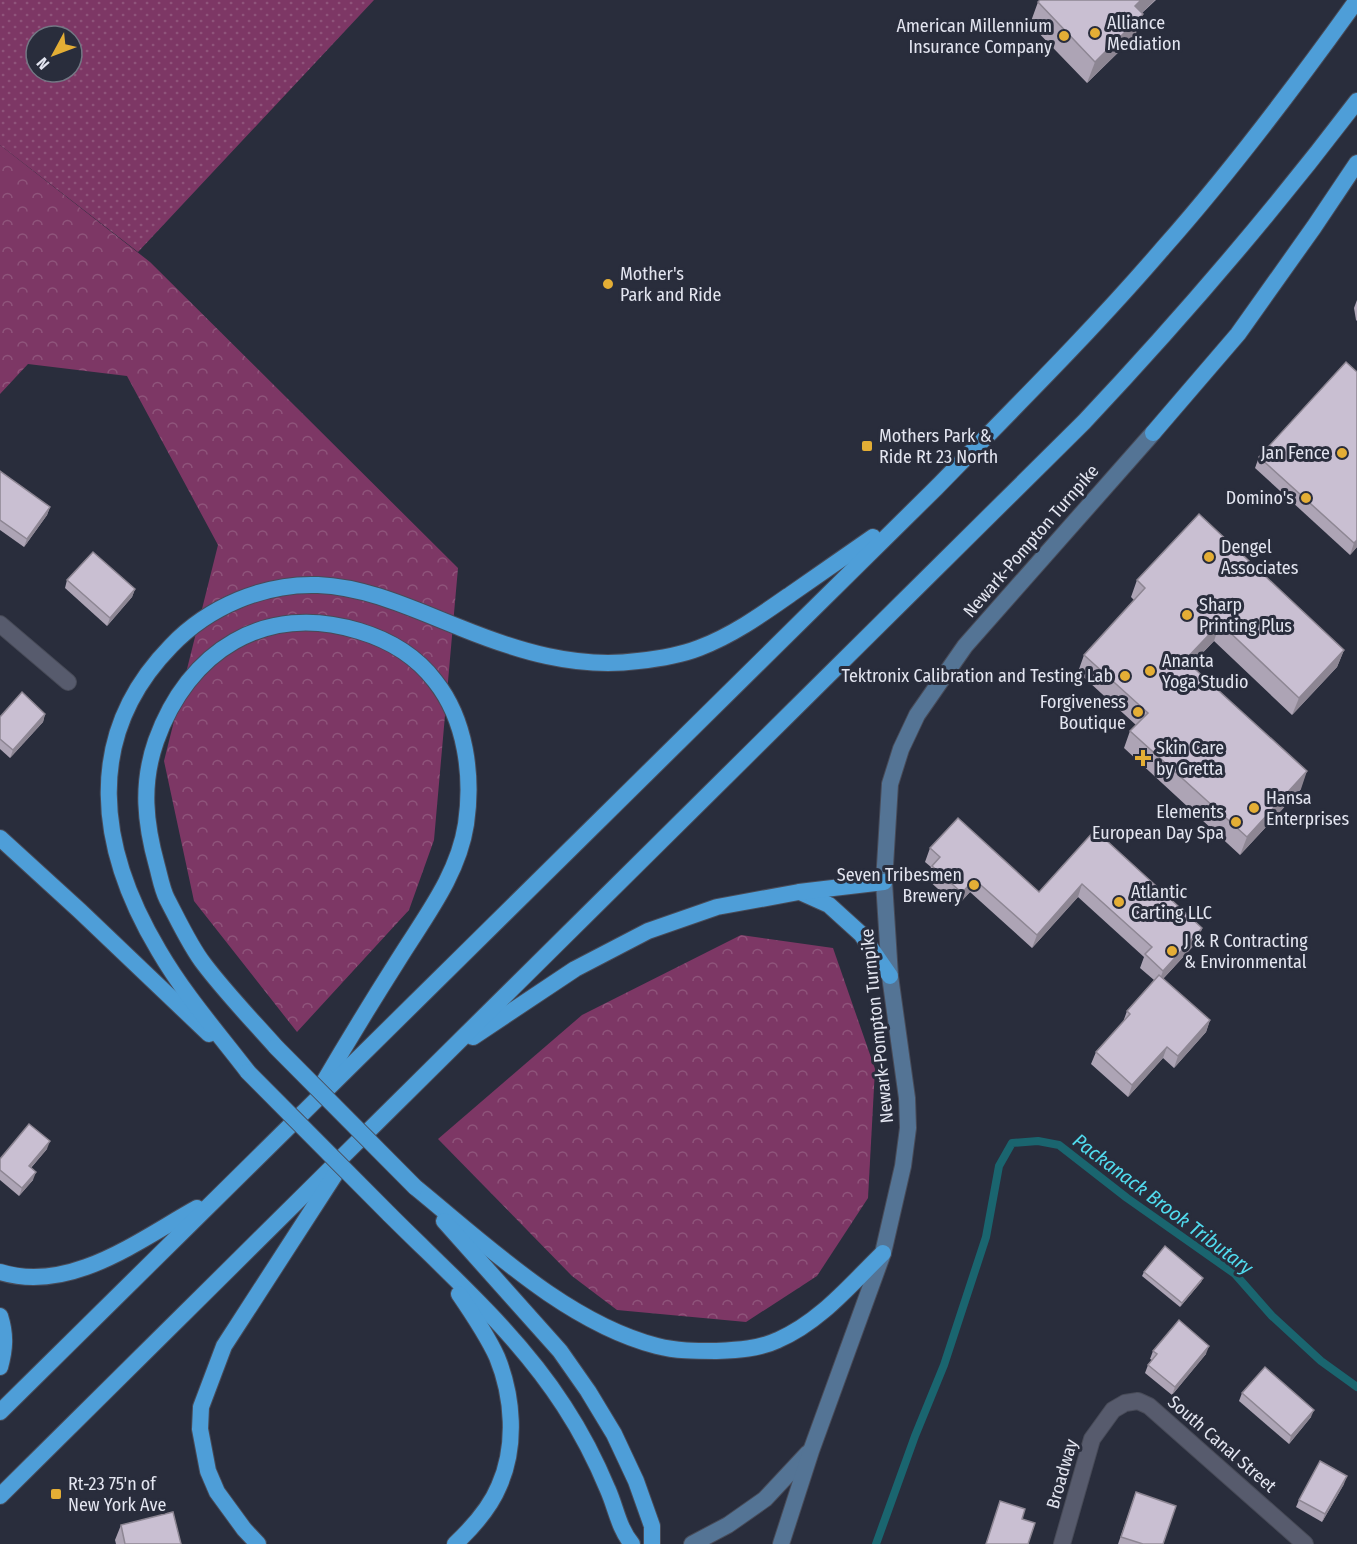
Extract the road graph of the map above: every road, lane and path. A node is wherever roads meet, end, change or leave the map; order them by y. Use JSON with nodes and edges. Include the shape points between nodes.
{"nodes":[{"id":1,"x":1357,"y":0,"type":"edge"},
{"id":2,"x":1357,"y":101,"type":"edge"},
{"id":3,"x":1357,"y":163,"type":"edge"},
{"id":4,"x":1153,"y":433,"type":"joint"},
{"id":5,"x":911,"y":511,"type":"junction"},
{"id":6,"x":0,"y":624,"type":"edge"},
{"id":7,"x":68,"y":682,"type":"dead end"},
{"id":8,"x":0,"y":838,"type":"edge"},
{"id":9,"x":884,"y":882,"type":"junction"},
{"id":10,"x":799,"y":892,"type":"junction"},
{"id":11,"x":891,"y":976,"type":"junction"},
{"id":12,"x":440,"y":1059,"type":"junction"},
{"id":13,"x":248,"y":1072,"type":"junction"},
{"id":14,"x":310,"y":1105,"type":"junction"},
{"id":15,"x":352,"y":1147,"type":"junction"},
{"id":16,"x":415,"y":1187,"type":"junction"},
{"id":17,"x":217,"y":1197,"type":"junction"},
{"id":18,"x":389,"y":1214,"type":"junction"},
{"id":19,"x":883,"y":1253,"type":"junction"},
{"id":20,"x":0,"y":1272,"type":"edge"},
{"id":21,"x":0,"y":1316,"type":"edge"},
{"id":22,"x":0,"y":1367,"type":"edge"},
{"id":23,"x":0,"y":1412,"type":"edge"},
{"id":24,"x":1107,"y":1418,"type":"joint"},
{"id":25,"x":811,"y":1450,"type":"junction"},
{"id":26,"x":0,"y":1496,"type":"edge"},
{"id":27,"x":258,"y":1544,"type":"edge"},
{"id":28,"x":455,"y":1544,"type":"edge"},
{"id":29,"x":632,"y":1544,"type":"edge"},
{"id":30,"x":652,"y":1544,"type":"edge"},
{"id":31,"x":692,"y":1544,"type":"edge"},
{"id":32,"x":782,"y":1544,"type":"edge"},
{"id":33,"x":1062,"y":1544,"type":"edge"},
{"id":34,"x":1305,"y":1544,"type":"edge"}],
"edges":[{"from":1,"to":5,"type":"highway","via":[[1279,106],[1165,247],[1043,379]]},
{"from":2,"to":12,"type":"highway","via":[[1210,284],[1084,422]]},
{"from":3,"to":4,"type":"highway","via":[[1238,334]]},
{"from":4,"to":9,"type":"main road","name":"Newark-Pompton Turnpike","via":[[965,646],[916,715],[890,784]]},
{"from":5,"to":13,"type":"highway","via":[[727,636],[695,650],[639,661],[584,663],[532,653],[374,595],[319,585],[271,589],[247,597],[180,636],[150,670],[125,710],[118,730],[108,782],[113,837],[131,895],[159,952]]},
{"from":5,"to":14,"type":"highway"},
{"from":6,"to":7,"type":"street"},
{"from":8,"to":13,"type":"highway"},
{"from":9,"to":10,"type":"highway"},
{"from":9,"to":11,"type":"main road","name":"Newark-Pompton Turnpike"},
{"from":10,"to":11,"type":"highway","via":[[829,905],[861,934]]},
{"from":10,"to":12,"type":"highway","via":[[717,907],[648,931],[575,969]]},
{"from":11,"to":19,"type":"main road","name":"Newark-Pompton Turnpike","via":[[908,1128]]},
{"from":12,"to":15,"type":"highway"},
{"from":13,"to":18,"type":"highway","bridge":true},
{"from":14,"to":16,"type":"highway","bridge":true,"via":[[370,1005],[444,887],[466,824],[468,777],[459,726],[450,704],[417,661],[383,638],[341,626],[301,622],[252,632],[206,661],[187,681],[172,703],[152,753],[147,782],[148,833],[166,896],[202,963],[276,1047]]},
{"from":14,"to":17,"type":"highway"},
{"from":15,"to":26,"type":"highway"},
{"from":15,"to":27,"type":"highway","via":[[224,1346],[201,1407],[200,1429],[208,1471],[217,1492]]},
{"from":16,"to":19,"type":"highway","via":[[515,1269],[574,1309],[636,1340],[685,1351],[735,1350],[779,1340],[817,1316]]},
{"from":16,"to":30,"type":"highway","via":[[560,1351],[588,1391],[636,1481],[652,1526]]},
{"from":17,"to":20,"type":"highway","via":[[101,1263],[69,1273],[37,1276]]},
{"from":17,"to":23,"type":"highway"},
{"from":18,"to":28,"type":"highway","via":[[459,1294],[496,1357],[507,1391],[511,1442],[500,1485],[490,1504]]},
{"from":18,"to":29,"type":"highway","via":[[487,1312],[537,1369],[589,1448],[625,1536]]},
{"from":19,"to":25,"type":"main road","name":"Newark-Pompton Turnpike"},
{"from":21,"to":22,"type":"highway","via":[[5,1347]]},
{"from":24,"to":33,"type":"street","name":"Broadway","via":[[1092,1439]]},
{"from":24,"to":34,"type":"street","name":"South Canal Street","via":[[1125,1403],[1138,1401],[1149,1406]]},
{"from":25,"to":31,"type":"main road","via":[[765,1499]]},
{"from":25,"to":32,"type":"main road","name":"Newark-Pompton Turnpike"}]}
